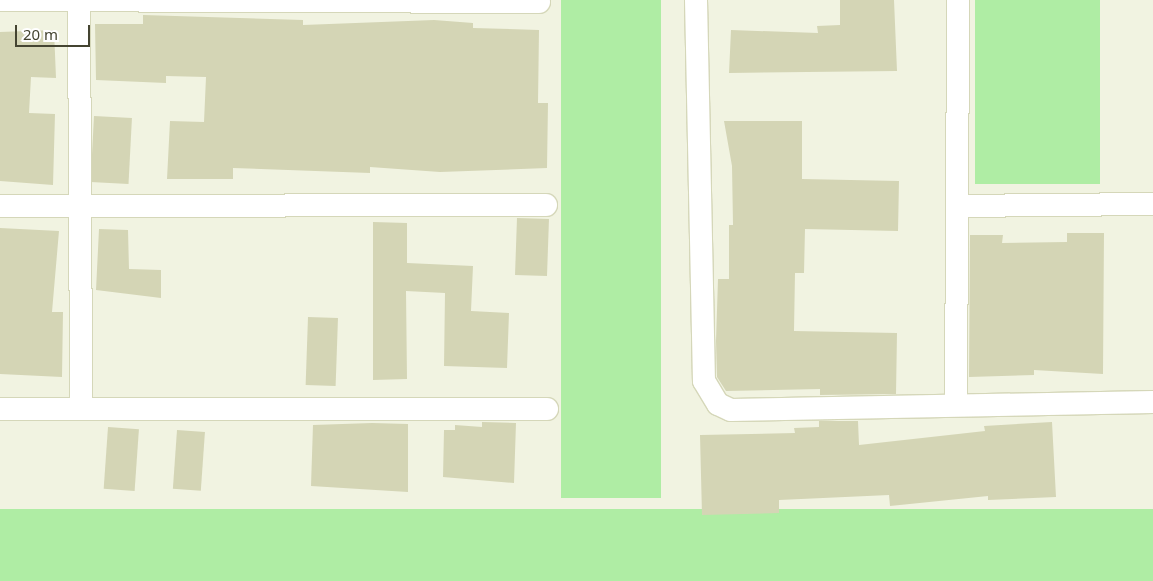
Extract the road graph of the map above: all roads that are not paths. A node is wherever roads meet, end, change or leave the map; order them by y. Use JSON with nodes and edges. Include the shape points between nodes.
{"nodes":[{"id":1,"x":0,"y":0,"type":"edge"},
{"id":2,"x":79,"y":0,"type":"edge"},
{"id":3,"x":696,"y":0,"type":"edge"},
{"id":4,"x":958,"y":0,"type":"edge"},
{"id":5,"x":539,"y":2,"type":"dead end"},
{"id":6,"x":1153,"y":204,"type":"edge"},
{"id":7,"x":546,"y":205,"type":"dead end"},
{"id":8,"x":0,"y":206,"type":"edge"},
{"id":9,"x":80,"y":206,"type":"junction"},
{"id":10,"x":958,"y":206,"type":"junction"},
{"id":11,"x":956,"y":402,"type":"junction"},
{"id":12,"x":1153,"y":402,"type":"edge"},
{"id":13,"x":0,"y":409,"type":"edge"},
{"id":14,"x":81,"y":409,"type":"junction"},
{"id":15,"x":547,"y":409,"type":"dead end"}],
"edges":[{"from":1,"to":2,"type":"street"},
{"from":2,"to":5,"type":"street"},
{"from":2,"to":9,"type":"street"},
{"from":3,"to":11,"type":"street","via":[[704,381],[709,396],[731,410]]},
{"from":4,"to":10,"type":"street"},
{"from":6,"to":10,"type":"street"},
{"from":7,"to":9,"type":"street"},
{"from":8,"to":9,"type":"street"},
{"from":9,"to":14,"type":"street"},
{"from":10,"to":11,"type":"street"},
{"from":11,"to":12,"type":"street"},
{"from":13,"to":14,"type":"street"},
{"from":14,"to":15,"type":"street"}]}
